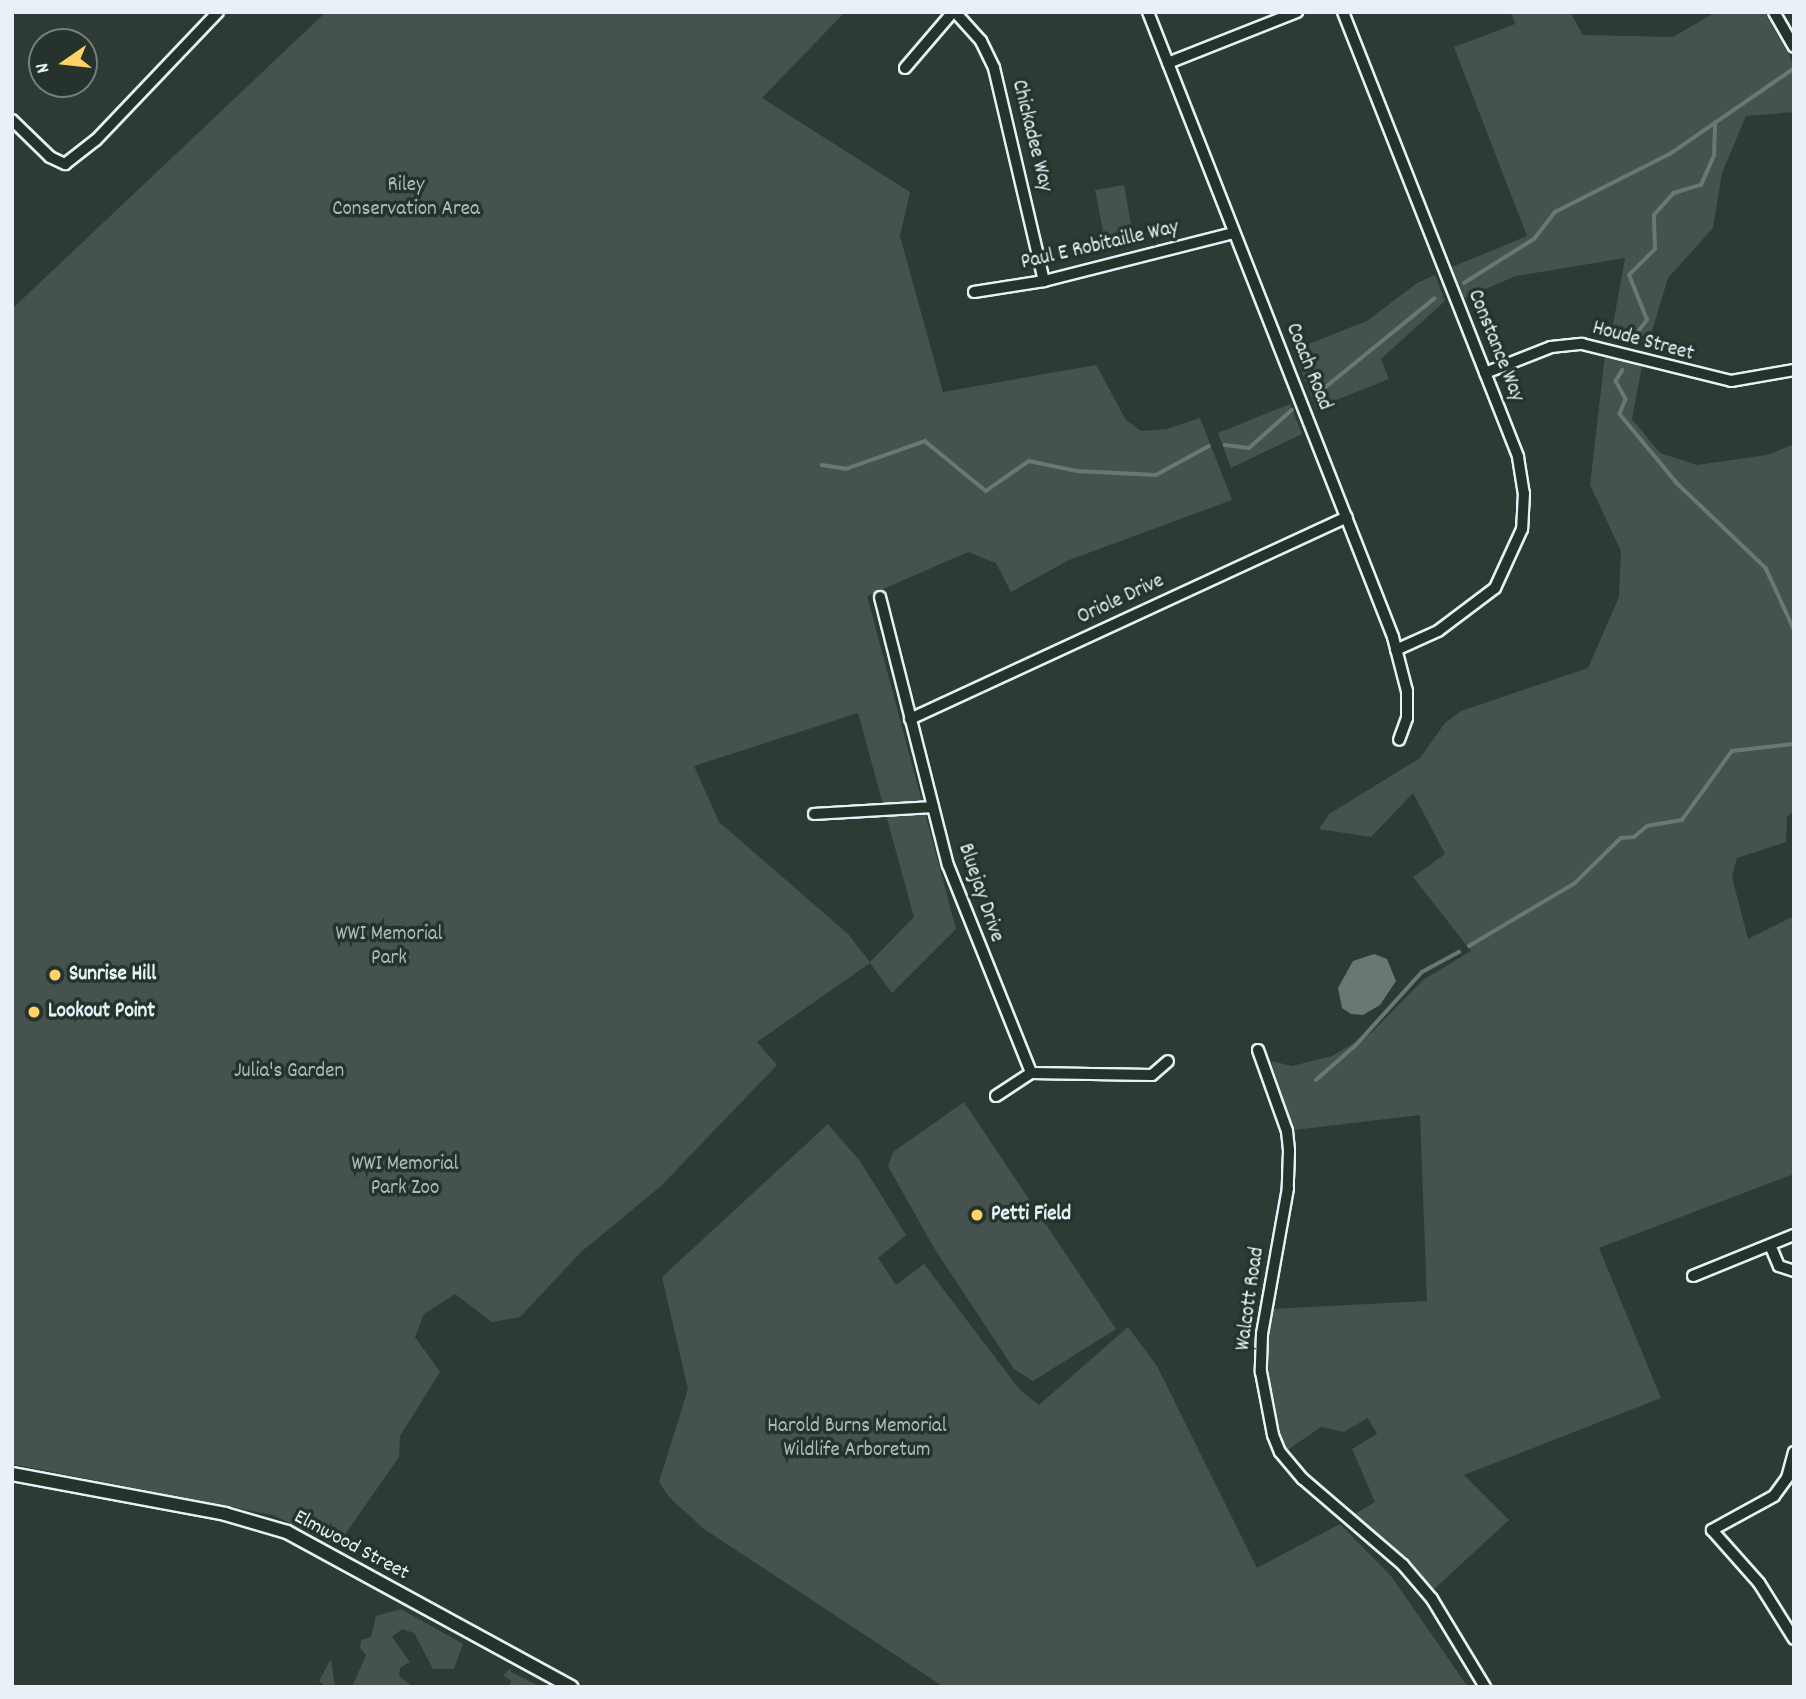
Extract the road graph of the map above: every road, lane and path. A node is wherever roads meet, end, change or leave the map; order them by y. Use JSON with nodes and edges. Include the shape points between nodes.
{"nodes":[{"id":1,"x":218,"y":12,"type":"edge"},
{"id":2,"x":954,"y":12,"type":"edge"},
{"id":3,"x":1148,"y":12,"type":"edge"},
{"id":4,"x":1297,"y":12,"type":"edge"},
{"id":5,"x":1343,"y":12,"type":"edge"},
{"id":6,"x":1774,"y":12,"type":"edge"},
{"id":7,"x":1794,"y":47,"type":"edge"},
{"id":8,"x":1168,"y":63,"type":"junction"},
{"id":9,"x":905,"y":68,"type":"dead end"},
{"id":10,"x":12,"y":120,"type":"edge"},
{"id":11,"x":1234,"y":233,"type":"junction"},
{"id":12,"x":1044,"y":281,"type":"junction"},
{"id":13,"x":974,"y":292,"type":"dead end"},
{"id":14,"x":1794,"y":370,"type":"edge"},
{"id":15,"x":1485,"y":373,"type":"junction"},
{"id":16,"x":1347,"y":517,"type":"junction"},
{"id":17,"x":880,"y":597,"type":"dead end"},
{"id":18,"x":1396,"y":650,"type":"junction"},
{"id":19,"x":910,"y":719,"type":"junction"},
{"id":20,"x":1399,"y":740,"type":"dead end"},
{"id":21,"x":933,"y":807,"type":"junction"},
{"id":22,"x":814,"y":814,"type":"dead end"},
{"id":23,"x":1258,"y":1050,"type":"dead end"},
{"id":24,"x":1168,"y":1061,"type":"dead end"},
{"id":25,"x":1031,"y":1073,"type":"junction"},
{"id":26,"x":996,"y":1096,"type":"dead end"},
{"id":27,"x":1794,"y":1235,"type":"edge"},
{"id":28,"x":1770,"y":1245,"type":"junction"},
{"id":29,"x":1794,"y":1271,"type":"edge"},
{"id":30,"x":1693,"y":1276,"type":"dead end"},
{"id":31,"x":1794,"y":1452,"type":"edge"},
{"id":32,"x":12,"y":1474,"type":"edge"},
{"id":33,"x":1794,"y":1639,"type":"edge"},
{"id":34,"x":570,"y":1687,"type":"edge"},
{"id":35,"x":1485,"y":1687,"type":"edge"}],
"edges":[{"from":1,"to":10,"type":"street","via":[[96,140],[65,164],[50,157]]},
{"from":2,"to":9,"type":"street"},
{"from":2,"to":12,"type":"street","name":"Chickadee Way","via":[[981,41],[994,68]]},
{"from":3,"to":8,"type":"street","name":"Coach Road"},
{"from":4,"to":8,"type":"street"},
{"from":5,"to":15,"type":"street","name":"Constance Way"},
{"from":6,"to":7,"type":"street"},
{"from":8,"to":11,"type":"street","name":"Coach Road"},
{"from":11,"to":12,"type":"street","name":"Paul E Robitaille Way"},
{"from":11,"to":16,"type":"street","name":"Coach Road"},
{"from":12,"to":13,"type":"street","name":"Paul E Robitaille Way"},
{"from":14,"to":15,"type":"street","name":"Houde Street","via":[[1731,381],[1581,344],[1551,347]]},
{"from":15,"to":18,"type":"street","name":"Constance Way","via":[[1518,457],[1524,493],[1522,529],[1495,588],[1438,631]]},
{"from":16,"to":18,"type":"street","name":"Coach Road"},
{"from":16,"to":19,"type":"street","name":"Oriole Drive"},
{"from":17,"to":19,"type":"street","name":"Bluejay Drive"},
{"from":18,"to":20,"type":"street","name":"Coach Road","via":[[1407,691],[1407,718]]},
{"from":19,"to":21,"type":"street","name":"Bluejay Drive"},
{"from":21,"to":22,"type":"street"},
{"from":21,"to":25,"type":"street","name":"Bluejay Drive","via":[[978,950]]},
{"from":23,"to":35,"type":"street","name":"Walcott Road","via":[[1287,1131],[1289,1151],[1288,1188],[1262,1334],[1261,1372],[1273,1435],[1280,1452],[1303,1479],[1403,1565],[1432,1599]]},
{"from":24,"to":25,"type":"street","via":[[1152,1075]]},
{"from":25,"to":26,"type":"street"},
{"from":27,"to":28,"type":"street"},
{"from":28,"to":29,"type":"street","via":[[1779,1266]]},
{"from":28,"to":30,"type":"street"},
{"from":31,"to":33,"type":"street","via":[[1787,1478],[1774,1496],[1712,1530],[1759,1583]]},
{"from":32,"to":34,"type":"main road","name":"Elmwood Street","via":[[225,1514],[287,1532]]}]}
